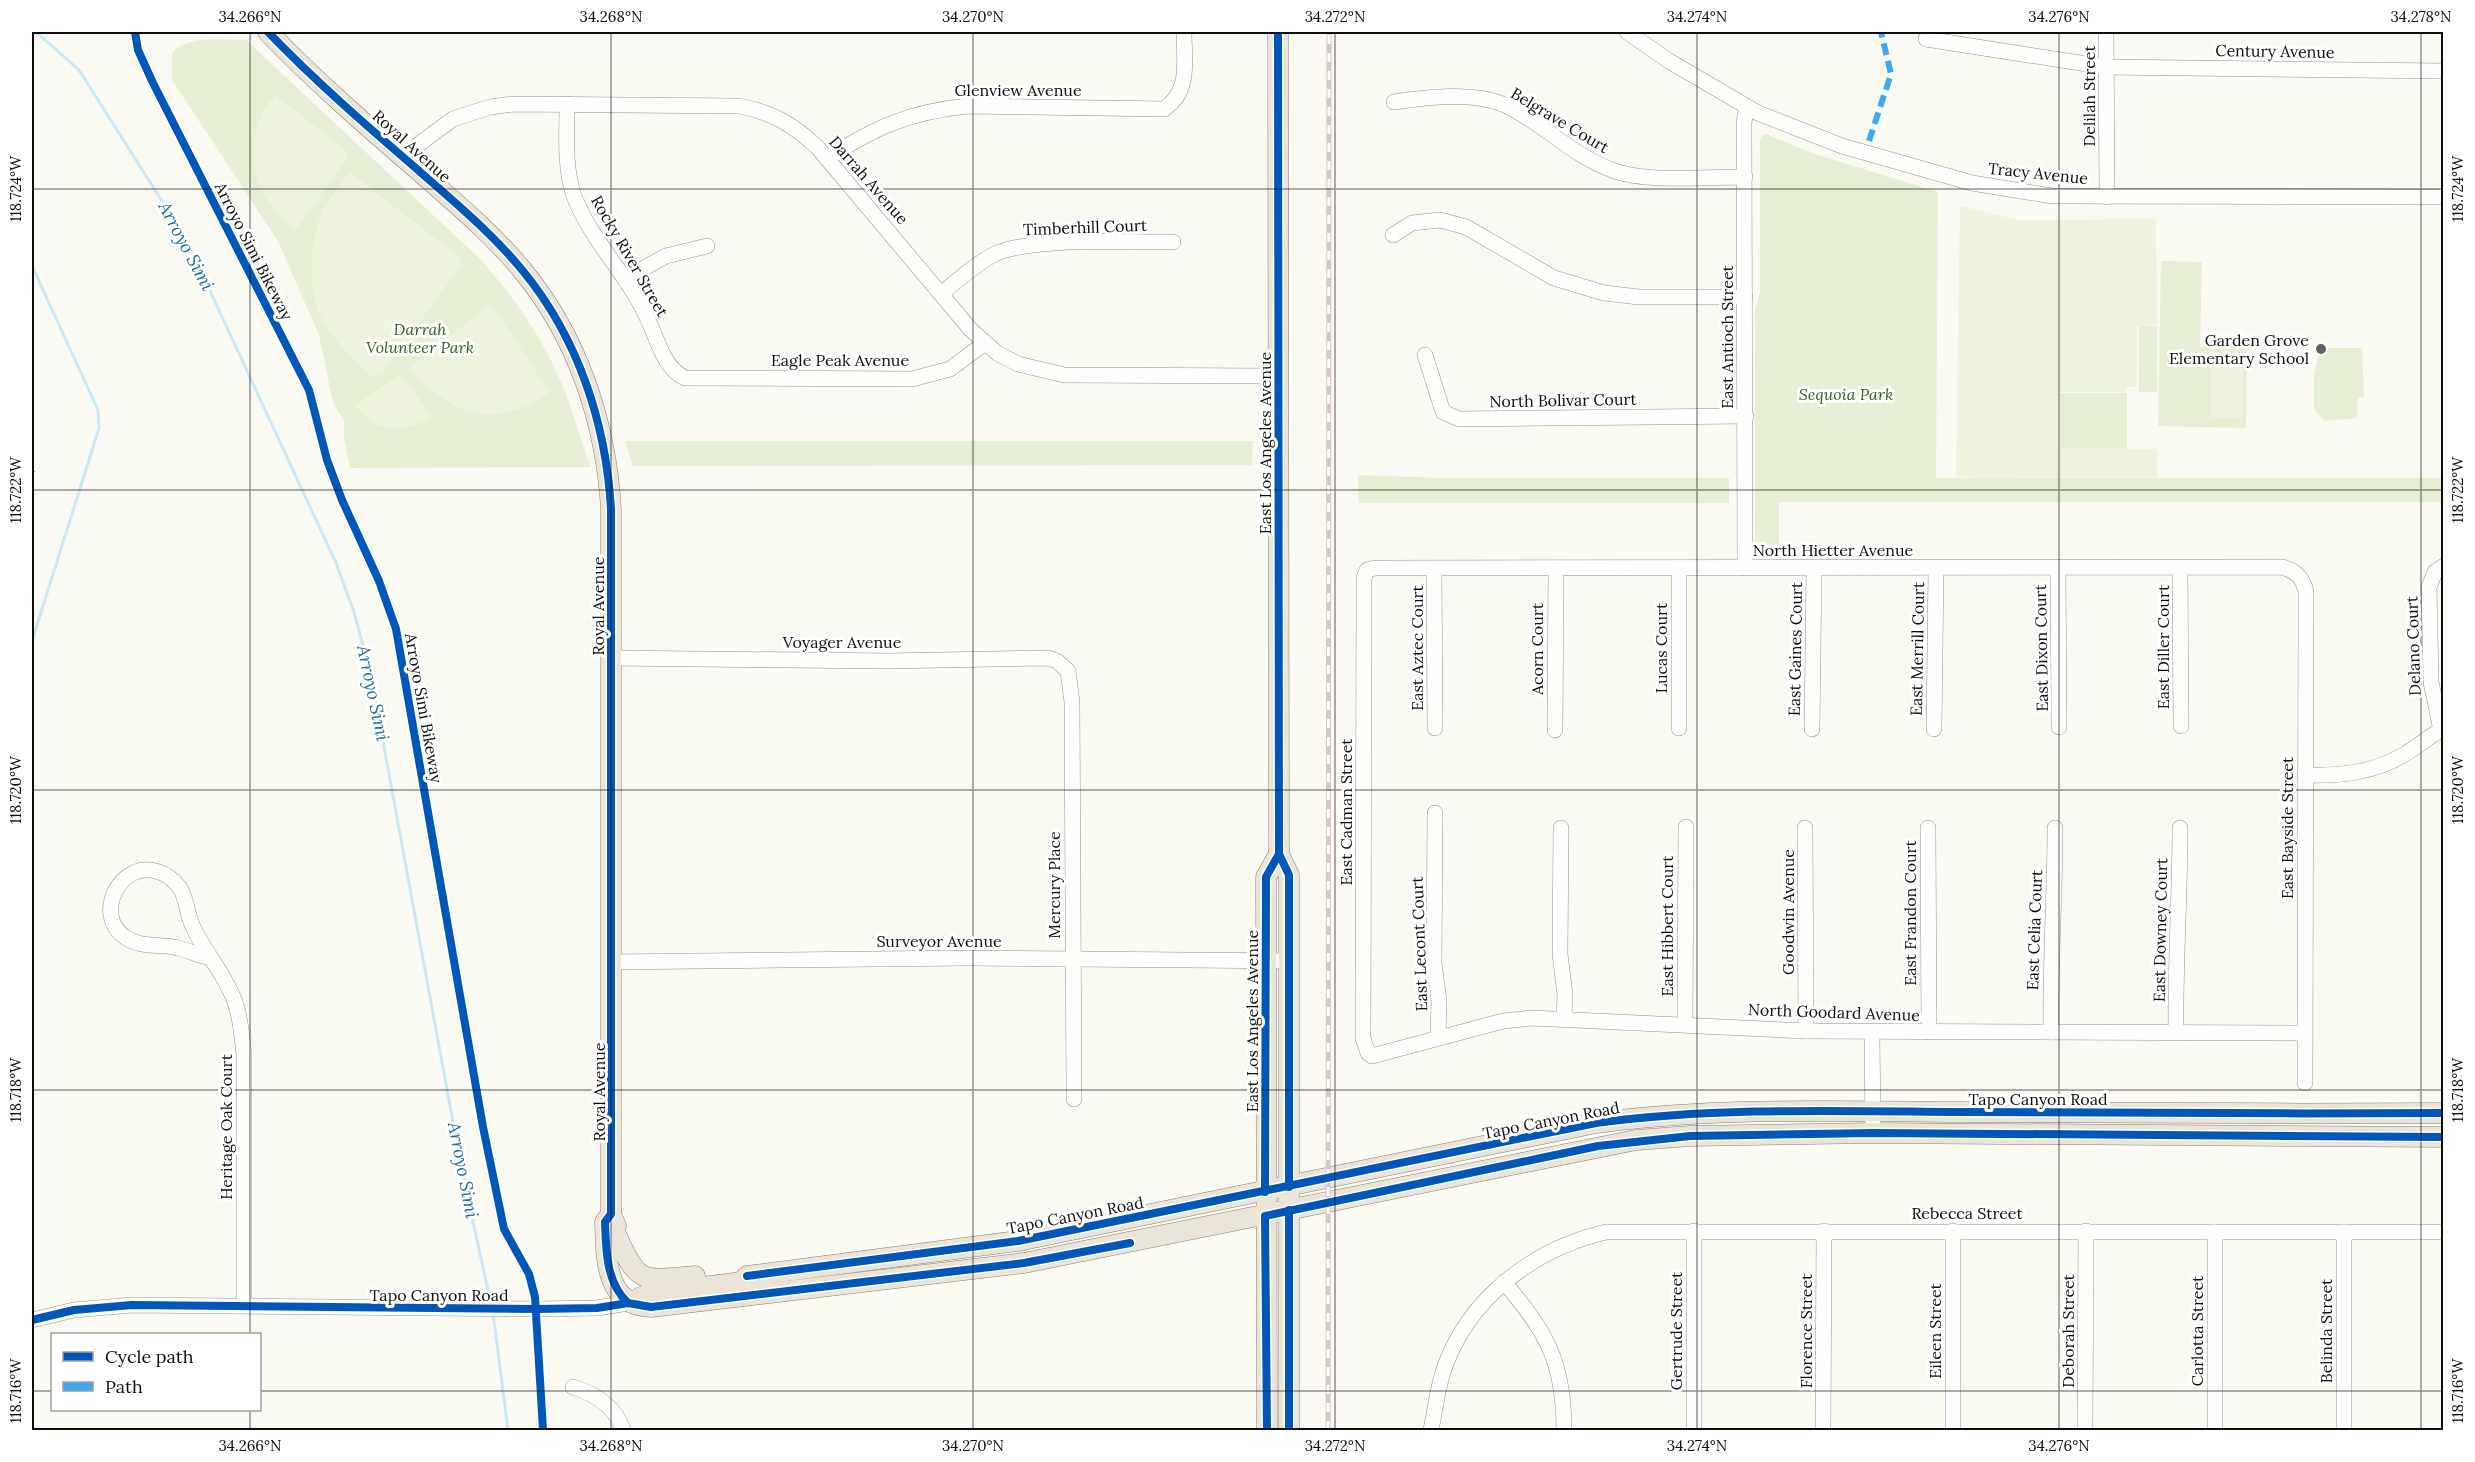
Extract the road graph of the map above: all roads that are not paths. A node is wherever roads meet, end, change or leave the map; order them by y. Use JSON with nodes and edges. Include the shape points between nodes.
{"nodes":[{"id":1,"x":268,"y":32,"type":"edge"},
{"id":2,"x":1184,"y":32,"type":"edge"},
{"id":3,"x":1278,"y":32,"type":"edge"},
{"id":4,"x":1627,"y":32,"type":"edge"},
{"id":5,"x":2106,"y":32,"type":"edge"},
{"id":6,"x":1926,"y":39,"type":"dead end"},
{"id":7,"x":2106,"y":67,"type":"junction"},
{"id":8,"x":2444,"y":71,"type":"edge"},
{"id":9,"x":1394,"y":102,"type":"dead end"},
{"id":10,"x":567,"y":104,"type":"junction"},
{"id":11,"x":1748,"y":107,"type":"junction"},
{"id":12,"x":828,"y":158,"type":"junction"},
{"id":13,"x":405,"y":159,"type":"junction"},
{"id":14,"x":1745,"y":177,"type":"junction"},
{"id":15,"x":2107,"y":197,"type":"junction"},
{"id":16,"x":2444,"y":197,"type":"edge"},
{"id":17,"x":1393,"y":235,"type":"dead end"},
{"id":18,"x":1173,"y":242,"type":"dead end"},
{"id":19,"x":707,"y":246,"type":"dead end"},
{"id":20,"x":626,"y":278,"type":"junction"},
{"id":21,"x":941,"y":294,"type":"junction"},
{"id":22,"x":1745,"y":297,"type":"junction"},
{"id":23,"x":985,"y":343,"type":"junction"},
{"id":24,"x":1425,"y":355,"type":"dead end"},
{"id":25,"x":1278,"y":376,"type":"junction"},
{"id":26,"x":685,"y":378,"type":"joint"},
{"id":27,"x":1746,"y":416,"type":"junction"},
{"id":28,"x":2444,"y":566,"type":"edge"},
{"id":29,"x":1556,"y":568,"type":"junction"},
{"id":30,"x":1679,"y":568,"type":"junction"},
{"id":31,"x":1745,"y":568,"type":"junction"},
{"id":32,"x":1814,"y":568,"type":"junction"},
{"id":33,"x":2058,"y":568,"type":"junction"},
{"id":34,"x":2180,"y":568,"type":"junction"},
{"id":35,"x":1434,"y":569,"type":"junction"},
{"id":36,"x":1936,"y":569,"type":"junction"},
{"id":37,"x":1366,"y":570,"type":"joint"},
{"id":38,"x":2298,"y":575,"type":"joint"},
{"id":39,"x":612,"y":658,"type":"junction"},
{"id":40,"x":1068,"y":671,"type":"joint"},
{"id":41,"x":2181,"y":726,"type":"dead end"},
{"id":42,"x":2059,"y":727,"type":"dead end"},
{"id":43,"x":1435,"y":728,"type":"dead end"},
{"id":44,"x":1679,"y":728,"type":"dead end"},
{"id":45,"x":1812,"y":729,"type":"dead end"},
{"id":46,"x":1934,"y":729,"type":"dead end"},
{"id":47,"x":2442,"y":729,"type":"edge"},
{"id":48,"x":1555,"y":730,"type":"dead end"},
{"id":49,"x":2305,"y":775,"type":"junction"},
{"id":50,"x":1435,"y":813,"type":"dead end"},
{"id":51,"x":1686,"y":827,"type":"dead end"},
{"id":52,"x":1561,"y":828,"type":"dead end"},
{"id":53,"x":1805,"y":828,"type":"dead end"},
{"id":54,"x":1928,"y":828,"type":"dead end"},
{"id":55,"x":2055,"y":828,"type":"dead end"},
{"id":56,"x":2180,"y":828,"type":"dead end"},
{"id":57,"x":1279,"y":854,"type":"junction"},
{"id":58,"x":208,"y":957,"type":"junction"},
{"id":59,"x":1072,"y":959,"type":"junction"},
{"id":60,"x":1265,"y":961,"type":"junction"},
{"id":61,"x":1288,"y":961,"type":"junction"},
{"id":62,"x":612,"y":962,"type":"junction"},
{"id":63,"x":1564,"y":1018,"type":"junction"},
{"id":64,"x":1685,"y":1024,"type":"junction"},
{"id":65,"x":1806,"y":1031,"type":"junction"},
{"id":66,"x":1872,"y":1032,"type":"junction"},
{"id":67,"x":1929,"y":1032,"type":"junction"},
{"id":68,"x":2051,"y":1032,"type":"junction"},
{"id":69,"x":2176,"y":1032,"type":"junction"},
{"id":70,"x":2305,"y":1033,"type":"junction"},
{"id":71,"x":1438,"y":1037,"type":"junction"},
{"id":72,"x":1368,"y":1053,"type":"joint"},
{"id":73,"x":2305,"y":1083,"type":"dead end"},
{"id":74,"x":1074,"y":1099,"type":"dead end"},
{"id":75,"x":1873,"y":1112,"type":"junction"},
{"id":76,"x":2444,"y":1113,"type":"edge"},
{"id":77,"x":1873,"y":1133,"type":"junction"},
{"id":78,"x":2444,"y":1137,"type":"edge"},
{"id":79,"x":1289,"y":1187,"type":"junction"},
{"id":80,"x":1265,"y":1192,"type":"junction"},
{"id":81,"x":1289,"y":1210,"type":"junction"},
{"id":82,"x":611,"y":1214,"type":"junction"},
{"id":83,"x":1265,"y":1216,"type":"junction"},
{"id":84,"x":1694,"y":1231,"type":"junction"},
{"id":85,"x":1824,"y":1231,"type":"junction"},
{"id":86,"x":1953,"y":1231,"type":"junction"},
{"id":87,"x":2086,"y":1231,"type":"junction"},
{"id":88,"x":2215,"y":1232,"type":"junction"},
{"id":89,"x":2344,"y":1232,"type":"junction"},
{"id":90,"x":2444,"y":1232,"type":"edge"},
{"id":91,"x":617,"y":1236,"type":"junction"},
{"id":92,"x":747,"y":1276,"type":"junction"},
{"id":93,"x":1504,"y":1282,"type":"junction"},
{"id":94,"x":628,"y":1303,"type":"junction"},
{"id":95,"x":244,"y":1305,"type":"junction"},
{"id":96,"x":32,"y":1320,"type":"edge"},
{"id":97,"x":573,"y":1387,"type":"dead end"},
{"id":98,"x":623,"y":1431,"type":"edge"},
{"id":99,"x":1267,"y":1431,"type":"edge"},
{"id":100,"x":1289,"y":1431,"type":"edge"},
{"id":101,"x":1431,"y":1431,"type":"edge"},
{"id":102,"x":1564,"y":1431,"type":"edge"},
{"id":103,"x":1694,"y":1431,"type":"edge"},
{"id":104,"x":1823,"y":1431,"type":"edge"},
{"id":105,"x":1953,"y":1431,"type":"edge"},
{"id":106,"x":2085,"y":1431,"type":"edge"},
{"id":107,"x":2215,"y":1431,"type":"edge"},
{"id":108,"x":2344,"y":1431,"type":"edge"}],
"edges":[{"from":1,"to":13,"type":"main road","name":"Royal Avenue"},
{"from":2,"to":12,"type":"street","name":"Glenview Avenue","via":[[1184,84],[1179,97],[1164,109],[939,109],[886,124]]},
{"from":3,"to":25,"type":"main road","name":"East Los Angeles Avenue"},
{"from":4,"to":11,"type":"street","name":"Tracy Avenue"},
{"from":5,"to":7,"type":"street","name":"Delilah Street"},
{"from":6,"to":7,"type":"street","name":"Century Avenue"},
{"from":7,"to":8,"type":"street","name":"Century Avenue"},
{"from":7,"to":15,"type":"street","name":"Delilah Street"},
{"from":9,"to":14,"type":"street","name":"Belgrave Court","via":[[1476,98],[1505,105],[1579,154],[1614,171],[1640,176]]},
{"from":10,"to":12,"type":"street","name":"Darrah Avenue","via":[[739,106],[762,110],[802,132]]},
{"from":10,"to":13,"type":"street","name":"Darrah Avenue","via":[[513,104],[471,112],[444,126]]},
{"from":10,"to":20,"type":"street","name":"Rocky River Street","via":[[567,165],[574,195]]},
{"from":11,"to":14,"type":"street","name":"East Antioch Street","via":[[1744,122]]},
{"from":11,"to":15,"type":"street","name":"Tracy Avenue","via":[[1842,146],[1972,183],[2052,196]]},
{"from":12,"to":21,"type":"street","name":"Darrah Avenue"},
{"from":13,"to":39,"type":"main road","name":"Royal Avenue","via":[[472,218],[523,271],[557,320],[582,373],[602,435],[610,481]]},
{"from":14,"to":22,"type":"street","name":"East Antioch Street"},
{"from":15,"to":16,"type":"street","name":"Tracy Avenue"},
{"from":17,"to":22,"type":"street","via":[[1412,223],[1440,220],[1466,227],[1554,278],[1604,293],[1639,297]]},
{"from":18,"to":21,"type":"street","name":"Timberhill Court","via":[[1017,247],[975,266]]},
{"from":19,"to":20,"type":"street","via":[[666,256]]},
{"from":20,"to":26,"type":"street","name":"Rocky River Street","via":[[668,366]]},
{"from":21,"to":23,"type":"street","name":"Darrah Avenue"},
{"from":22,"to":27,"type":"street","name":"East Antioch Street"},
{"from":23,"to":25,"type":"street","name":"Darrah Avenue","via":[[1018,364],[1064,375]]},
{"from":23,"to":26,"type":"street","name":"Eagle Peak Avenue","via":[[950,369],[912,379]]},
{"from":24,"to":27,"type":"street","name":"North Bolivar Court","via":[[1443,412],[1459,419]]},
{"from":25,"to":57,"type":"main road","name":"East Los Angeles Avenue"},
{"from":27,"to":31,"type":"street","name":"East Antioch Street"},
{"from":28,"to":47,"type":"street","name":"Delano Court","via":[[2435,572],[2429,587],[2431,682]]},
{"from":29,"to":30,"type":"street","name":"North Hietter Avenue"},
{"from":29,"to":35,"type":"street","name":"North Hietter Avenue"},
{"from":29,"to":48,"type":"street","name":"Acorn Court"},
{"from":30,"to":31,"type":"street","name":"North Hietter Avenue"},
{"from":30,"to":44,"type":"street","name":"Lucas Court"},
{"from":31,"to":32,"type":"street","name":"North Hietter Avenue"},
{"from":32,"to":36,"type":"street","name":"North Hietter Avenue"},
{"from":32,"to":45,"type":"street","name":"East Gaines Court"},
{"from":33,"to":34,"type":"street","name":"North Hietter Avenue"},
{"from":33,"to":36,"type":"street","name":"North Hietter Avenue"},
{"from":33,"to":42,"type":"street","name":"East Dixon Court"},
{"from":34,"to":38,"type":"street","name":"North Hietter Avenue","via":[[2282,567]]},
{"from":34,"to":41,"type":"street","name":"East Diller Court"},
{"from":35,"to":37,"type":"street","name":"North Hietter Avenue"},
{"from":35,"to":43,"type":"street","name":"East Aztec Court"},
{"from":36,"to":46,"type":"street","name":"East Merrill Court"},
{"from":37,"to":72,"type":"street","name":"East Cadman Street","via":[[1363,1038]]},
{"from":38,"to":49,"type":"street","name":"East Bayside Street","via":[[2306,591]]},
{"from":39,"to":40,"type":"street","name":"Voyager Avenue","via":[[1048,658]]},
{"from":39,"to":62,"type":"main road","name":"Royal Avenue"},
{"from":40,"to":59,"type":"street","name":"Mercury Place","via":[[1072,702]]},
{"from":47,"to":49,"type":"street","via":[[2403,756],[2372,769]]},
{"from":49,"to":70,"type":"street","name":"East Bayside Street"},
{"from":50,"to":71,"type":"street","name":"East Lecont Court","via":[[1434,964],[1439,1000]]},
{"from":51,"to":64,"type":"street","name":"East Hibbert Court"},
{"from":52,"to":63,"type":"street"},
{"from":53,"to":65,"type":"street","name":"Goodwin Avenue"},
{"from":54,"to":67,"type":"street","name":"East Frandon Court"},
{"from":55,"to":68,"type":"street","name":"East Celia Court"},
{"from":56,"to":69,"type":"street","name":"East Downey Court"},
{"from":57,"to":60,"type":"main road","name":"East Los Angeles Avenue","via":[[1266,878]]},
{"from":57,"to":61,"type":"main road","name":"East Los Angeles Avenue","via":[[1288,875]]},
{"from":58,"to":58,"type":"street","name":"Heritage Oak Court","via":[[192,925],[182,890],[172,878],[147,870],[121,880],[110,913],[124,937]]},
{"from":58,"to":95,"type":"street","name":"Heritage Oak Court","via":[[225,978],[235,1002],[243,1045]]},
{"from":59,"to":60,"type":"street","name":"Surveyor Avenue"},
{"from":59,"to":62,"type":"street","name":"Surveyor Avenue"},
{"from":59,"to":74,"type":"street","name":"Mercury Place"},
{"from":60,"to":61,"type":"street","name":"Surveyor Avenue"},
{"from":60,"to":80,"type":"main road","name":"East Los Angeles Avenue"},
{"from":61,"to":79,"type":"main road","name":"East Los Angeles Avenue"},
{"from":62,"to":82,"type":"main road","name":"Royal Avenue"},
{"from":63,"to":64,"type":"street","name":"North Goodard Avenue"},
{"from":63,"to":71,"type":"street","name":"North Goodard Avenue","via":[[1503,1021]]},
{"from":64,"to":65,"type":"street","name":"North Goodard Avenue"},
{"from":65,"to":66,"type":"street","name":"North Goodard Avenue"},
{"from":66,"to":67,"type":"street","name":"North Goodard Avenue"},
{"from":66,"to":75,"type":"street"},
{"from":67,"to":68,"type":"street","name":"North Goodard Avenue"},
{"from":68,"to":69,"type":"street","name":"North Goodard Avenue"},
{"from":69,"to":70,"type":"street","name":"North Goodard Avenue"},
{"from":70,"to":73,"type":"street","name":"East Bayside Street"},
{"from":71,"to":72,"type":"street","name":"North Goodard Avenue","via":[[1378,1056]]},
{"from":75,"to":76,"type":"main road","name":"Tapo Canyon Road"},
{"from":75,"to":77,"type":"street"},
{"from":75,"to":79,"type":"main road","name":"Tapo Canyon Road","via":[[1689,1113],[1596,1123]]},
{"from":77,"to":78,"type":"main road","name":"Tapo Canyon Road"},
{"from":77,"to":81,"type":"main road","name":"Tapo Canyon Road","via":[[1636,1140]]},
{"from":79,"to":80,"type":"main road","name":"Tapo Canyon Road"},
{"from":79,"to":81,"type":"main road","name":"East Los Angeles Avenue"},
{"from":80,"to":83,"type":"main road","name":"East Los Angeles Avenue"},
{"from":80,"to":92,"type":"main road","name":"Tapo Canyon Road","via":[[1017,1241]]},
{"from":81,"to":83,"type":"main road","name":"Tapo Canyon Road"},
{"from":81,"to":100,"type":"main road","name":"East Los Angeles Avenue"},
{"from":82,"to":91,"type":"main road","name":"Royal Avenue"},
{"from":82,"to":94,"type":"main road","name":"Royal Avenue","via":[[606,1229],[612,1281]]},
{"from":83,"to":94,"type":"main road","name":"Tapo Canyon Road","via":[[1024,1263],[651,1307]]},
{"from":83,"to":99,"type":"main road","name":"East Los Angeles Avenue"},
{"from":84,"to":85,"type":"street","name":"Rebecca Street"},
{"from":84,"to":93,"type":"street","name":"Rebecca Street","via":[[1623,1231],[1587,1237],[1540,1258]]},
{"from":84,"to":103,"type":"street","name":"Gertrude Street"},
{"from":85,"to":86,"type":"street","name":"Rebecca Street"},
{"from":85,"to":104,"type":"street","name":"Florence Street"},
{"from":86,"to":87,"type":"street","name":"Rebecca Street"},
{"from":86,"to":105,"type":"street","name":"Eileen Street"},
{"from":87,"to":88,"type":"street","name":"Rebecca Street"},
{"from":87,"to":106,"type":"street","name":"Deborah Street"},
{"from":88,"to":89,"type":"street","name":"Rebecca Street"},
{"from":88,"to":107,"type":"street","name":"Carlotta Street"},
{"from":89,"to":90,"type":"street","name":"Rebecca Street"},
{"from":89,"to":108,"type":"street","name":"Belinda Street"},
{"from":91,"to":92,"type":"main road","via":[[629,1264],[646,1278],[741,1272]]},
{"from":91,"to":94,"type":"main road","name":"Royal Avenue"},
{"from":92,"to":94,"type":"main road","name":"Tapo Canyon Road","via":[[742,1282],[648,1294]]},
{"from":93,"to":101,"type":"street","name":"Rebecca Street","via":[[1468,1323],[1452,1349]]},
{"from":93,"to":102,"type":"street","via":[[1529,1312],[1552,1351],[1560,1375]]},
{"from":94,"to":95,"type":"street","name":"Tapo Canyon Road","via":[[597,1308],[527,1309]]},
{"from":95,"to":96,"type":"street","name":"Tapo Canyon Road","via":[[98,1307]]},
{"from":97,"to":98,"type":"street","via":[[604,1402]]}]}
